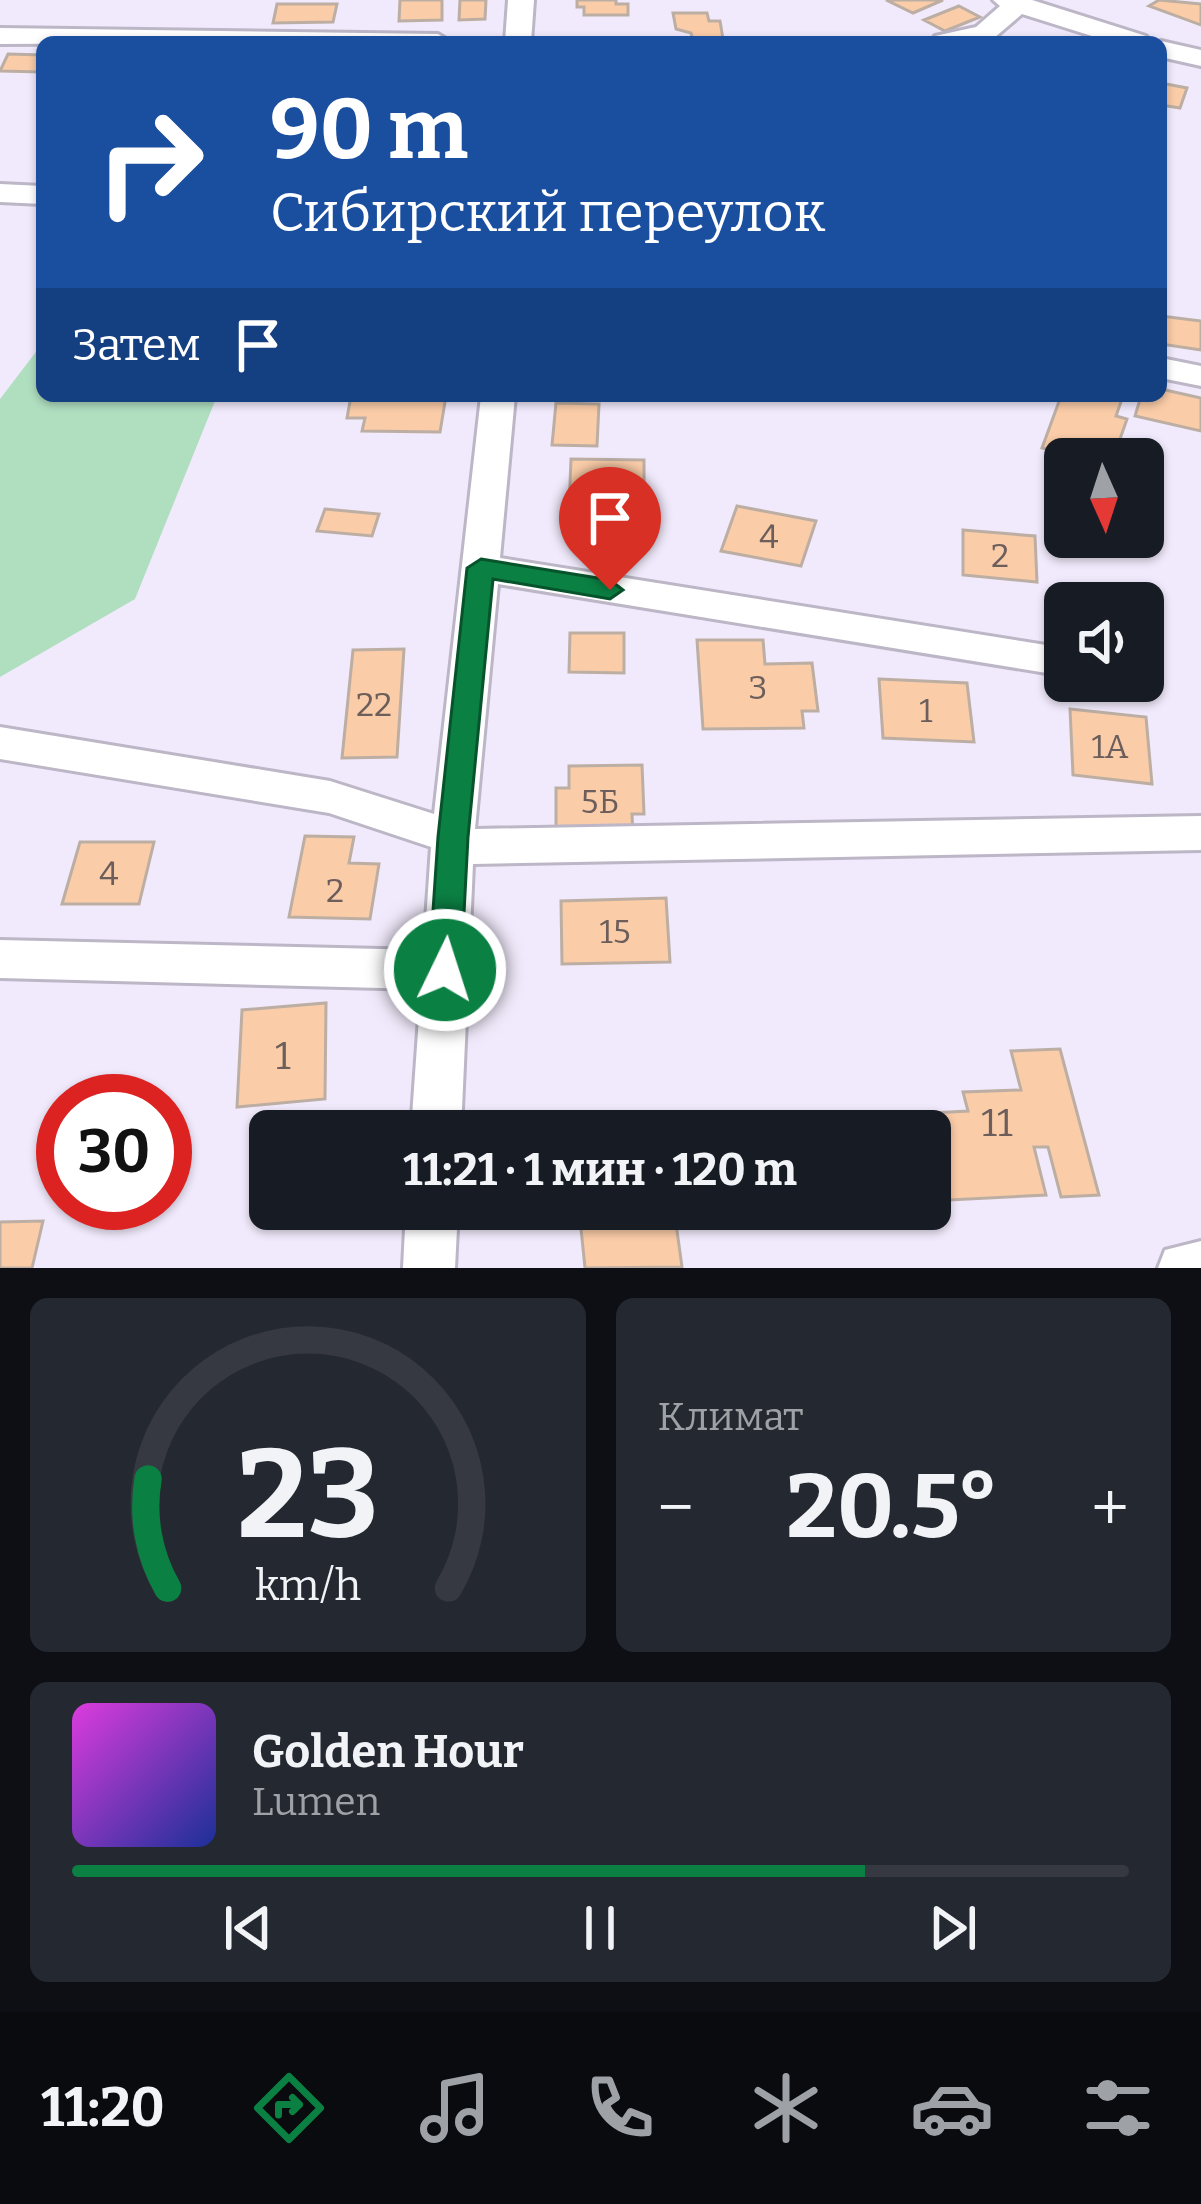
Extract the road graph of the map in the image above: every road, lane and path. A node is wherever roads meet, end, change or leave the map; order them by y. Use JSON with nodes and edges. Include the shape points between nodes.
{"nodes":[{"id":1,"x":521,"y":0,"type":"edge"},
{"id":2,"x":1011,"y":2,"type":"edge"},
{"id":3,"x":0,"y":36,"type":"edge"},
{"id":4,"x":331,"y":36,"type":"edge"},
{"id":5,"x":518,"y":36,"type":"edge"},
{"id":6,"x":972,"y":36,"type":"edge"},
{"id":7,"x":1118,"y":36,"type":"edge"},
{"id":8,"x":1167,"y":50,"type":"edge"},
{"id":9,"x":1201,"y":58,"type":"edge"},
{"id":10,"x":0,"y":193,"type":"edge"},
{"id":11,"x":36,"y":195,"type":"edge"},
{"id":12,"x":1167,"y":369,"type":"edge"},
{"id":13,"x":1201,"y":376,"type":"edge"},
{"id":14,"x":497,"y":402,"type":"edge"},
{"id":15,"x":481,"y":568,"type":"junction"},
{"id":16,"x":1044,"y":659,"type":"edge"},
{"id":17,"x":0,"y":743,"type":"edge"},
{"id":18,"x":1201,"y":833,"type":"edge"},
{"id":19,"x":453,"y":842,"type":"junction"},
{"id":20,"x":0,"y":958,"type":"edge"},
{"id":21,"x":445,"y":970,"type":"junction"},
{"id":22,"x":437,"y":1110,"type":"edge"},
{"id":23,"x":431,"y":1230,"type":"edge"},
{"id":24,"x":1201,"y":1266,"type":"edge"},
{"id":25,"x":429,"y":1268,"type":"edge"},
{"id":26,"x":1184,"y":1268,"type":"edge"}],
"edges":[{"from":1,"to":5,"type":"street"},
{"from":2,"to":6,"type":"street","via":[[986,33]]},
{"from":2,"to":7,"type":"street"},
{"from":3,"to":4,"type":"street","via":[[204,29]]},
{"from":8,"to":9,"type":"street"},
{"from":10,"to":11,"type":"street"},
{"from":12,"to":13,"type":"street"},
{"from":14,"to":15,"type":"street"},
{"from":15,"to":16,"type":"street"},
{"from":15,"to":19,"type":"street"},
{"from":17,"to":19,"type":"street","via":[[330,797]]},
{"from":18,"to":19,"type":"street"},
{"from":19,"to":21,"type":"street"},
{"from":20,"to":21,"type":"street"},
{"from":21,"to":22,"type":"street"},
{"from":23,"to":25,"type":"street"},
{"from":24,"to":26,"type":"street"}]}
